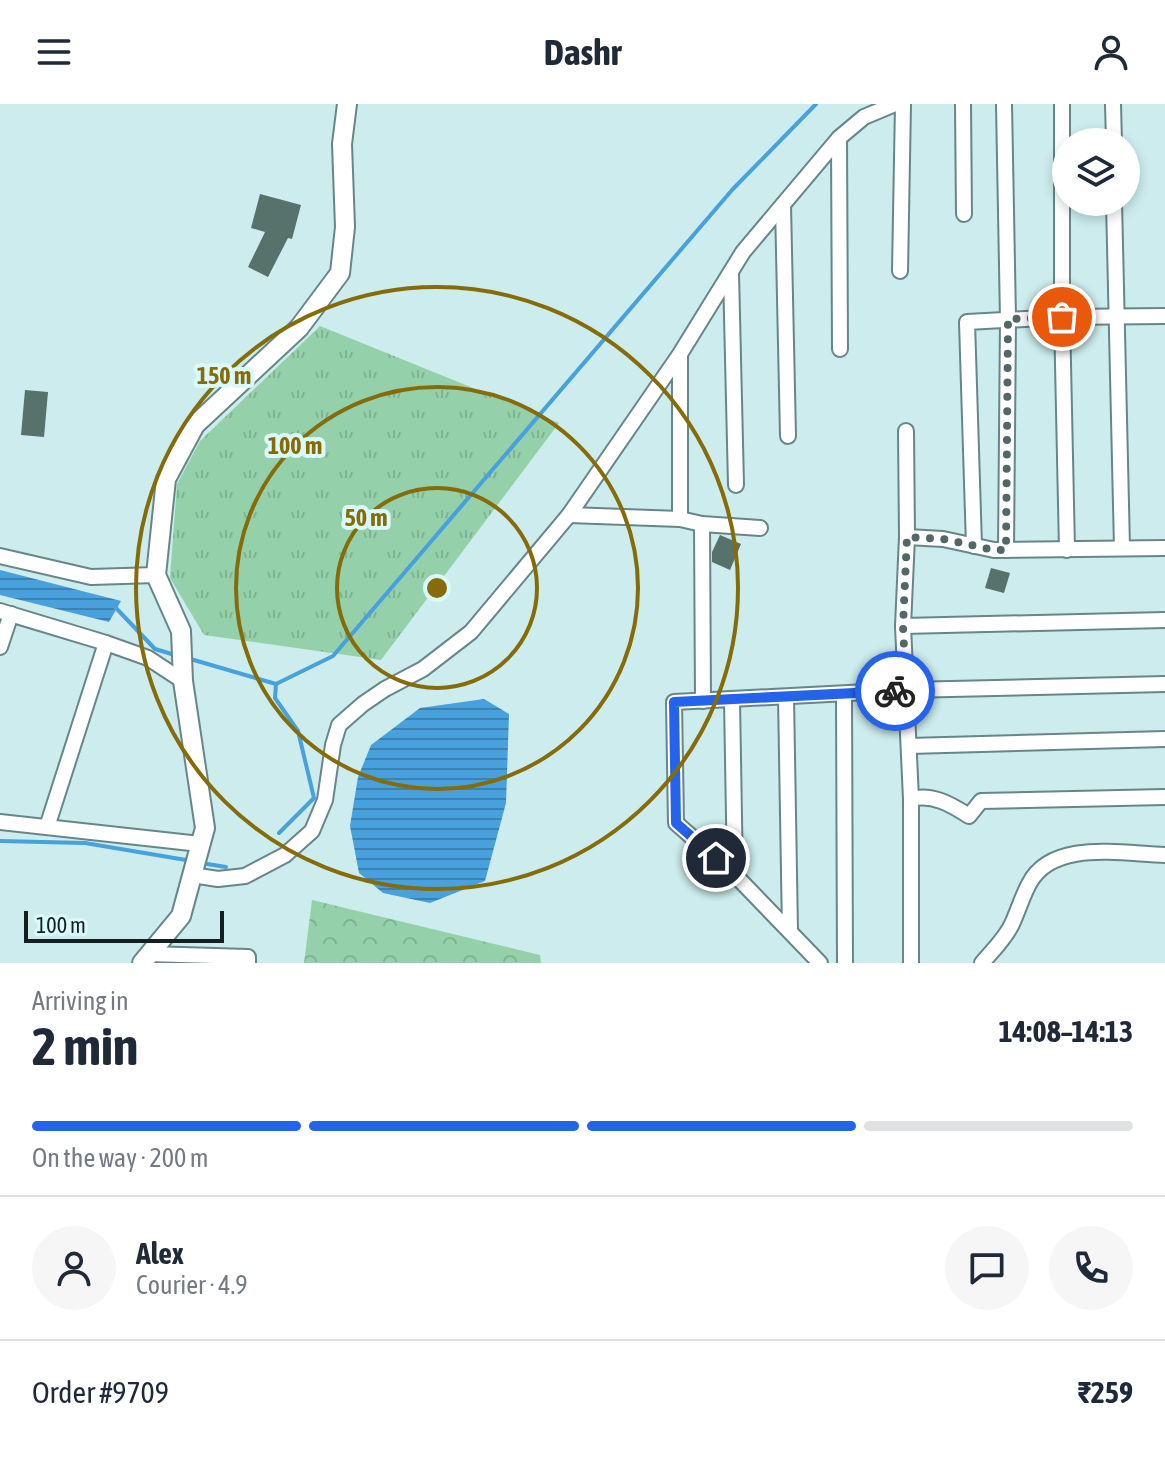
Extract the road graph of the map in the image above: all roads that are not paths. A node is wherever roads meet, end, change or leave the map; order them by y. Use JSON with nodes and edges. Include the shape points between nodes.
{"nodes":[{"id":1,"x":347,"y":104,"type":"edge"},
{"id":2,"x":895,"y":104,"type":"edge"},
{"id":3,"x":903,"y":104,"type":"edge"},
{"id":4,"x":963,"y":104,"type":"edge"},
{"id":5,"x":1004,"y":104,"type":"edge"},
{"id":6,"x":1062,"y":104,"type":"edge"},
{"id":7,"x":1113,"y":104,"type":"edge"},
{"id":8,"x":1114,"y":128,"type":"edge"},
{"id":9,"x":839,"y":138,"type":"junction"},
{"id":10,"x":783,"y":205,"type":"junction"},
{"id":11,"x":964,"y":214,"type":"dead end"},
{"id":12,"x":1114,"y":216,"type":"edge"},
{"id":13,"x":900,"y":271,"type":"dead end"},
{"id":14,"x":731,"y":272,"type":"junction"},
{"id":15,"x":1116,"y":316,"type":"junction"},
{"id":16,"x":1165,"y":316,"type":"edge"},
{"id":17,"x":1062,"y":317,"type":"junction"},
{"id":18,"x":1008,"y":319,"type":"junction"},
{"id":19,"x":840,"y":349,"type":"dead end"},
{"id":20,"x":680,"y":354,"type":"junction"},
{"id":21,"x":906,"y":431,"type":"dead end"},
{"id":22,"x":788,"y":436,"type":"dead end"},
{"id":23,"x":736,"y":485,"type":"dead end"},
{"id":24,"x":569,"y":515,"type":"junction"},
{"id":25,"x":680,"y":519,"type":"junction"},
{"id":26,"x":702,"y":524,"type":"junction"},
{"id":27,"x":760,"y":528,"type":"dead end"},
{"id":28,"x":907,"y":537,"type":"junction"},
{"id":29,"x":974,"y":546,"type":"junction"},
{"id":30,"x":1122,"y":548,"type":"junction"},
{"id":31,"x":1165,"y":548,"type":"edge"},
{"id":32,"x":1006,"y":550,"type":"junction"},
{"id":33,"x":1067,"y":550,"type":"junction"},
{"id":34,"x":0,"y":556,"type":"edge"},
{"id":35,"x":156,"y":575,"type":"junction"},
{"id":36,"x":6,"y":612,"type":"edge"},
{"id":37,"x":1165,"y":620,"type":"edge"},
{"id":38,"x":903,"y":626,"type":"junction"},
{"id":39,"x":106,"y":643,"type":"junction"},
{"id":40,"x":0,"y":647,"type":"edge"},
{"id":41,"x":183,"y":681,"type":"junction"},
{"id":42,"x":1165,"y":684,"type":"edge"},
{"id":43,"x":906,"y":690,"type":"junction"},
{"id":44,"x":844,"y":694,"type":"junction"},
{"id":45,"x":786,"y":697,"type":"junction"},
{"id":46,"x":732,"y":700,"type":"junction"},
{"id":47,"x":703,"y":701,"type":"junction"},
{"id":48,"x":1165,"y":739,"type":"edge"},
{"id":49,"x":909,"y":746,"type":"junction"},
{"id":50,"x":1165,"y":797,"type":"edge"},
{"id":51,"x":911,"y":799,"type":"junction"},
{"id":52,"x":0,"y":822,"type":"edge"},
{"id":53,"x":47,"y":827,"type":"junction"},
{"id":54,"x":200,"y":844,"type":"junction"},
{"id":55,"x":1165,"y":855,"type":"edge"},
{"id":56,"x":192,"y":875,"type":"junction"},
{"id":57,"x":735,"y":875,"type":"junction"},
{"id":58,"x":790,"y":931,"type":"junction"},
{"id":59,"x":145,"y":958,"type":"edge"},
{"id":60,"x":200,"y":959,"type":"edge"},
{"id":61,"x":248,"y":963,"type":"edge"},
{"id":62,"x":820,"y":963,"type":"edge"},
{"id":63,"x":845,"y":963,"type":"edge"},
{"id":64,"x":911,"y":963,"type":"edge"},
{"id":65,"x":982,"y":963,"type":"edge"}],
"edges":[{"from":1,"to":35,"type":"main road","via":[[340,273],[299,328],[195,425],[166,479]]},
{"from":2,"to":9,"type":"street","via":[[864,117]]},
{"from":3,"to":13,"type":"street"},
{"from":4,"to":11,"type":"street"},
{"from":5,"to":18,"type":"street"},
{"from":6,"to":17,"type":"street"},
{"from":7,"to":8,"type":"street"},
{"from":9,"to":10,"type":"street"},
{"from":9,"to":19,"type":"street"},
{"from":10,"to":14,"type":"street"},
{"from":10,"to":22,"type":"street"},
{"from":12,"to":15,"type":"street"},
{"from":14,"to":20,"type":"street"},
{"from":14,"to":23,"type":"street"},
{"from":15,"to":16,"type":"street"},
{"from":15,"to":17,"type":"street"},
{"from":15,"to":30,"type":"street"},
{"from":17,"to":18,"type":"street"},
{"from":17,"to":33,"type":"street"},
{"from":18,"to":29,"type":"street","via":[[967,322]]},
{"from":18,"to":32,"type":"street"},
{"from":20,"to":24,"type":"street"},
{"from":20,"to":25,"type":"street"},
{"from":21,"to":28,"type":"street"},
{"from":24,"to":25,"type":"street"},
{"from":24,"to":56,"type":"street","via":[[471,632],[339,725],[325,800],[312,831],[285,855],[245,876]]},
{"from":25,"to":26,"type":"street"},
{"from":26,"to":27,"type":"street"},
{"from":26,"to":47,"type":"street"},
{"from":28,"to":29,"type":"street"},
{"from":28,"to":38,"type":"street"},
{"from":29,"to":32,"type":"street"},
{"from":30,"to":31,"type":"street"},
{"from":30,"to":33,"type":"street"},
{"from":32,"to":33,"type":"street"},
{"from":34,"to":35,"type":"street","via":[[91,577]]},
{"from":35,"to":41,"type":"main road","via":[[181,631]]},
{"from":36,"to":39,"type":"street"},
{"from":36,"to":40,"type":"street"},
{"from":37,"to":38,"type":"street"},
{"from":38,"to":43,"type":"street"},
{"from":39,"to":41,"type":"street","via":[[148,658]]},
{"from":39,"to":53,"type":"street"},
{"from":41,"to":54,"type":"main road","via":[[205,828]]},
{"from":42,"to":43,"type":"street"},
{"from":43,"to":44,"type":"street"},
{"from":43,"to":49,"type":"street"},
{"from":44,"to":45,"type":"street"},
{"from":44,"to":63,"type":"street"},
{"from":45,"to":46,"type":"street"},
{"from":45,"to":58,"type":"street"},
{"from":46,"to":47,"type":"street"},
{"from":46,"to":57,"type":"street"},
{"from":47,"to":57,"type":"street","via":[[674,702],[676,823]]},
{"from":48,"to":49,"type":"street"},
{"from":49,"to":51,"type":"street"},
{"from":50,"to":51,"type":"street","via":[[981,801],[969,816],[952,804]]},
{"from":51,"to":64,"type":"street"},
{"from":52,"to":53,"type":"street"},
{"from":53,"to":54,"type":"street"},
{"from":54,"to":56,"type":"main road"},
{"from":55,"to":65,"type":"street","via":[[1070,853],[1041,867],[1011,927]]},
{"from":56,"to":59,"type":"main road","via":[[181,916]]},
{"from":57,"to":58,"type":"street"},
{"from":58,"to":62,"type":"street"},
{"from":59,"to":60,"type":"street"},
{"from":60,"to":61,"type":"street","via":[[248,957]]}]}
